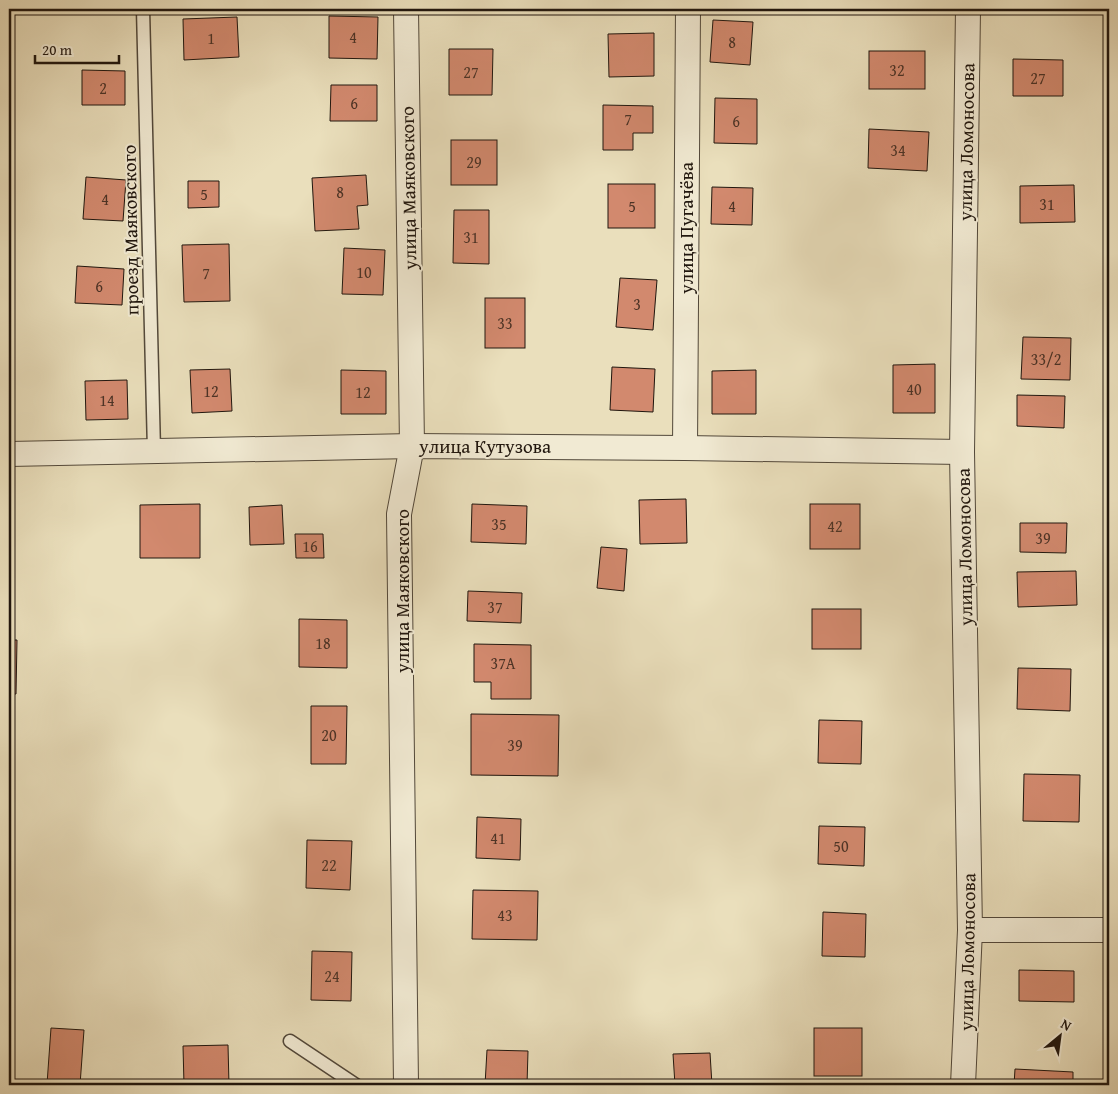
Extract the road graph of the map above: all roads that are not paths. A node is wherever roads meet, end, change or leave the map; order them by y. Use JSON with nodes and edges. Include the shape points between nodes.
{"nodes":[{"id":1,"x":144,"y":9,"type":"edge"},
{"id":2,"x":406,"y":9,"type":"edge"},
{"id":3,"x":688,"y":9,"type":"edge"},
{"id":4,"x":968,"y":9,"type":"edge"},
{"id":5,"x":412,"y":446,"type":"junction"},
{"id":6,"x":685,"y":448,"type":"junction"},
{"id":7,"x":154,"y":451,"type":"junction"},
{"id":8,"x":962,"y":452,"type":"junction"},
{"id":9,"x":9,"y":454,"type":"edge"},
{"id":10,"x":970,"y":930,"type":"junction"},
{"id":11,"x":1109,"y":930,"type":"edge"},
{"id":12,"x":290,"y":1041,"type":"dead end"},
{"id":13,"x":356,"y":1085,"type":"edge"},
{"id":14,"x":406,"y":1085,"type":"edge"},
{"id":15,"x":963,"y":1085,"type":"edge"}],
"edges":[{"from":1,"to":7,"type":"lane","name":"проезд Маяковского"},
{"from":2,"to":5,"type":"street","name":"улица Маяковского"},
{"from":3,"to":6,"type":"street","name":"улица Пугачёва"},
{"from":4,"to":8,"type":"street","name":"улица Ломоносова"},
{"from":5,"to":6,"type":"street","name":"улица Кутузова"},
{"from":5,"to":7,"type":"street","name":"улица Кутузова"},
{"from":5,"to":14,"type":"street","name":"улица Маяковского","via":[[399,514]]},
{"from":6,"to":8,"type":"street","name":"улица Кутузова"},
{"from":7,"to":9,"type":"street","name":"улица Кутузова"},
{"from":8,"to":10,"type":"street","name":"улица Ломоносова"},
{"from":10,"to":11,"type":"street"},
{"from":10,"to":15,"type":"street","name":"улица Ломоносова"},
{"from":12,"to":13,"type":"lane"}]}
